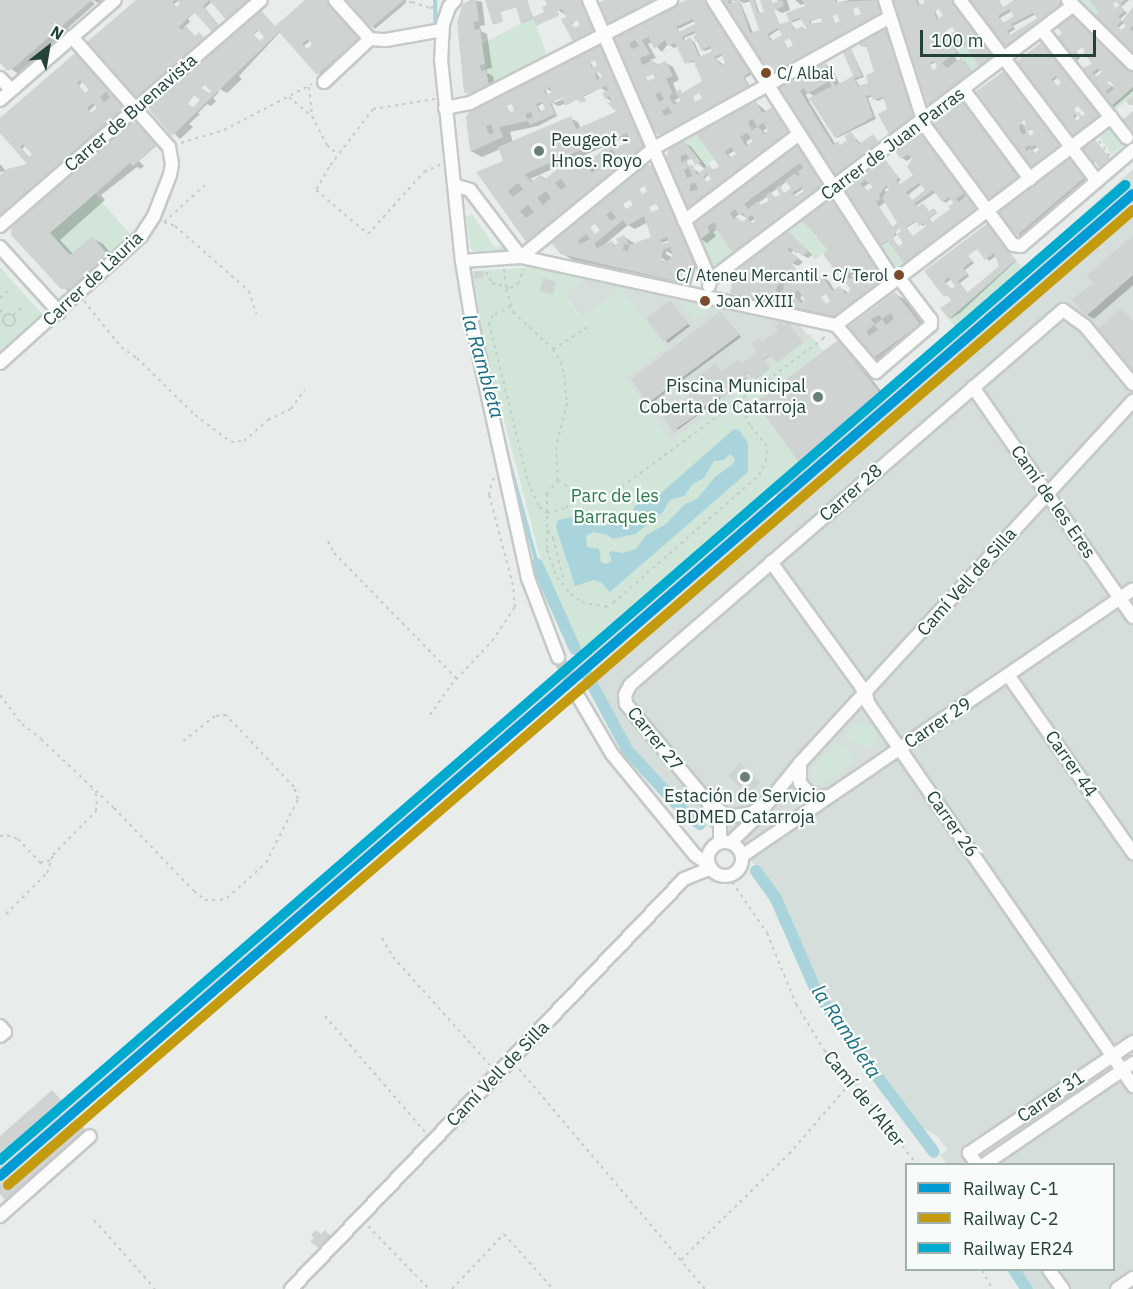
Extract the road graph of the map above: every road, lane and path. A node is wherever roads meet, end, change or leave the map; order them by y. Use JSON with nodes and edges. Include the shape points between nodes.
{"nodes":[{"id":1,"x":115,"y":0,"type":"edge"},
{"id":2,"x":261,"y":0,"type":"edge"},
{"id":3,"x":335,"y":0,"type":"edge"},
{"id":4,"x":455,"y":0,"type":"edge"},
{"id":5,"x":589,"y":0,"type":"edge"},
{"id":6,"x":671,"y":0,"type":"edge"},
{"id":7,"x":713,"y":0,"type":"edge"},
{"id":8,"x":885,"y":0,"type":"edge"},
{"id":9,"x":960,"y":0,"type":"edge"},
{"id":10,"x":406,"y":1,"type":"edge"},
{"id":11,"x":1071,"y":2,"type":"edge"},
{"id":12,"x":402,"y":4,"type":"dead end"},
{"id":13,"x":438,"y":6,"type":"dead end"},
{"id":14,"x":890,"y":17,"type":"junction"},
{"id":15,"x":442,"y":30,"type":"junction"},
{"id":16,"x":1042,"y":30,"type":"junction"},
{"id":17,"x":423,"y":34,"type":"junction"},
{"id":18,"x":604,"y":35,"type":"junction"},
{"id":19,"x":72,"y":37,"type":"junction"},
{"id":20,"x":370,"y":39,"type":"junction"},
{"id":21,"x":441,"y":50,"type":"junction"},
{"id":22,"x":1005,"y":58,"type":"junction"},
{"id":23,"x":1133,"y":64,"type":"edge"},
{"id":24,"x":0,"y":78,"type":"edge"},
{"id":25,"x":315,"y":84,"type":"junction"},
{"id":26,"x":768,"y":85,"type":"junction"},
{"id":27,"x":11,"y":90,"type":"junction"},
{"id":28,"x":964,"y":90,"type":"junction"},
{"id":29,"x":289,"y":97,"type":"junction"},
{"id":30,"x":0,"y":100,"type":"edge"},
{"id":31,"x":444,"y":103,"type":"junction"},
{"id":32,"x":136,"y":109,"type":"junction"},
{"id":33,"x":312,"y":116,"type":"junction"},
{"id":34,"x":1111,"y":117,"type":"junction"},
{"id":35,"x":923,"y":122,"type":"junction"},
{"id":36,"x":799,"y":134,"type":"junction"},
{"id":37,"x":1095,"y":137,"type":"dead end"},
{"id":38,"x":1127,"y":138,"type":"dead end"},
{"id":39,"x":169,"y":147,"type":"junction"},
{"id":40,"x":654,"y":148,"type":"junction"},
{"id":41,"x":1072,"y":148,"type":"junction"},
{"id":42,"x":1133,"y":150,"type":"edge"},
{"id":43,"x":338,"y":155,"type":"junction"},
{"id":44,"x":451,"y":159,"type":"junction"},
{"id":45,"x":1114,"y":161,"type":"dead end"},
{"id":46,"x":1030,"y":178,"type":"junction"},
{"id":47,"x":1097,"y":181,"type":"junction"},
{"id":48,"x":206,"y":185,"type":"dead end"},
{"id":49,"x":454,"y":185,"type":"junction"},
{"id":50,"x":834,"y":188,"type":"junction"},
{"id":51,"x":987,"y":212,"type":"junction"},
{"id":52,"x":159,"y":219,"type":"junction"},
{"id":53,"x":684,"y":221,"type":"junction"},
{"id":54,"x":0,"y":226,"type":"edge"},
{"id":55,"x":0,"y":247,"type":"edge"},
{"id":56,"x":462,"y":261,"type":"junction"},
{"id":57,"x":523,"y":261,"type":"junction"},
{"id":58,"x":504,"y":268,"type":"dead end"},
{"id":59,"x":485,"y":269,"type":"dead end"},
{"id":60,"x":710,"y":280,"type":"junction"},
{"id":61,"x":896,"y":280,"type":"junction"},
{"id":62,"x":506,"y":288,"type":"junction"},
{"id":63,"x":9,"y":290,"type":"dead end"},
{"id":64,"x":79,"y":295,"type":"junction"},
{"id":65,"x":707,"y":297,"type":"junction"},
{"id":66,"x":0,"y":298,"type":"edge"},
{"id":67,"x":24,"y":306,"type":"dead end"},
{"id":68,"x":511,"y":306,"type":"junction"},
{"id":69,"x":0,"y":310,"type":"edge"},
{"id":70,"x":59,"y":312,"type":"junction"},
{"id":71,"x":256,"y":314,"type":"dead end"},
{"id":72,"x":5,"y":315,"type":"junction"},
{"id":73,"x":13,"y":315,"type":"junction"},
{"id":74,"x":4,"y":324,"type":"junction"},
{"id":75,"x":0,"y":327,"type":"edge"},
{"id":76,"x":588,"y":327,"type":"dead end"},
{"id":77,"x":831,"y":328,"type":"junction"},
{"id":78,"x":553,"y":349,"type":"junction"},
{"id":79,"x":0,"y":363,"type":"edge"},
{"id":80,"x":1133,"y":384,"type":"edge"},
{"id":81,"x":973,"y":387,"type":"junction"},
{"id":82,"x":304,"y":389,"type":"dead end"},
{"id":83,"x":738,"y":401,"type":"junction"},
{"id":84,"x":1133,"y":401,"type":"edge"},
{"id":85,"x":503,"y":474,"type":"junction"},
{"id":86,"x":558,"y":480,"type":"junction"},
{"id":87,"x":1047,"y":494,"type":"junction"},
{"id":88,"x":574,"y":496,"type":"junction"},
{"id":89,"x":547,"y":513,"type":"junction"},
{"id":90,"x":548,"y":530,"type":"junction"},
{"id":91,"x":328,"y":541,"type":"dead end"},
{"id":92,"x":771,"y":562,"type":"junction"},
{"id":93,"x":564,"y":583,"type":"junction"},
{"id":94,"x":1133,"y":590,"type":"edge"},
{"id":95,"x":1120,"y":598,"type":"junction"},
{"id":96,"x":1133,"y":617,"type":"edge"},
{"id":97,"x":558,"y":657,"type":"tunnel mouth"},
{"id":98,"x":1008,"y":675,"type":"junction"},
{"id":99,"x":638,"y":676,"type":"joint"},
{"id":100,"x":457,"y":679,"type":"junction"},
{"id":101,"x":866,"y":693,"type":"junction"},
{"id":102,"x":0,"y":694,"type":"edge"},
{"id":103,"x":579,"y":698,"type":"tunnel mouth"},
{"id":104,"x":430,"y":715,"type":"dead end"},
{"id":105,"x":182,"y":742,"type":"dead end"},
{"id":106,"x":900,"y":749,"type":"junction"},
{"id":107,"x":800,"y":763,"type":"junction"},
{"id":108,"x":89,"y":784,"type":"junction"},
{"id":109,"x":831,"y":796,"type":"junction"},
{"id":110,"x":705,"y":799,"type":"junction"},
{"id":111,"x":767,"y":802,"type":"junction"},
{"id":112,"x":0,"y":836,"type":"edge"},
{"id":113,"x":682,"y":839,"type":"junction"},
{"id":114,"x":722,"y":843,"type":"junction"},
{"id":115,"x":1133,"y":853,"type":"edge"},
{"id":116,"x":742,"y":856,"type":"junction"},
{"id":117,"x":51,"y":860,"type":"junction"},
{"id":118,"x":710,"y":866,"type":"junction"},
{"id":119,"x":728,"y":876,"type":"junction"},
{"id":120,"x":6,"y":914,"type":"dead end"},
{"id":121,"x":382,"y":938,"type":"dead end"},
{"id":122,"x":325,"y":1016,"type":"dead end"},
{"id":123,"x":0,"y":1026,"type":"edge"},
{"id":124,"x":0,"y":1036,"type":"edge"},
{"id":125,"x":1133,"y":1042,"type":"edge"},
{"id":126,"x":1113,"y":1055,"type":"junction"},
{"id":127,"x":511,"y":1060,"type":"junction"},
{"id":128,"x":1128,"y":1067,"type":"edge"},
{"id":129,"x":498,"y":1073,"type":"junction"},
{"id":130,"x":852,"y":1081,"type":"junction"},
{"id":131,"x":1133,"y":1086,"type":"edge"},
{"id":132,"x":90,"y":1136,"type":"dead end"},
{"id":133,"x":433,"y":1141,"type":"junction"},
{"id":134,"x":915,"y":1163,"type":"edge"},
{"id":135,"x":976,"y":1163,"type":"edge"},
{"id":136,"x":986,"y":1163,"type":"edge"},
{"id":137,"x":0,"y":1215,"type":"edge"},
{"id":138,"x":360,"y":1217,"type":"junction"},
{"id":139,"x":94,"y":1220,"type":"dead end"},
{"id":140,"x":681,"y":1260,"type":"junction"},
{"id":141,"x":983,"y":1271,"type":"edge"},
{"id":142,"x":1050,"y":1271,"type":"edge"},
{"id":143,"x":1133,"y":1278,"type":"edge"},
{"id":144,"x":155,"y":1289,"type":"edge"},
{"id":145,"x":291,"y":1289,"type":"edge"},
{"id":146,"x":429,"y":1289,"type":"edge"},
{"id":147,"x":452,"y":1289,"type":"edge"},
{"id":148,"x":553,"y":1289,"type":"edge"},
{"id":149,"x":705,"y":1289,"type":"edge"},
{"id":150,"x":992,"y":1289,"type":"edge"},
{"id":151,"x":1063,"y":1289,"type":"edge"},
{"id":152,"x":1117,"y":1289,"type":"edge"}],
"edges":[{"from":1,"to":19,"type":"street"},
{"from":2,"to":32,"type":"street","name":"Carrer de Buenavista"},
{"from":3,"to":20,"type":"street"},
{"from":4,"to":15,"type":"street"},
{"from":5,"to":18,"type":"street"},
{"from":6,"to":18,"type":"street"},
{"from":7,"to":26,"type":"street"},
{"from":8,"to":14,"type":"street"},
{"from":9,"to":22,"type":"street"},
{"from":10,"to":12,"type":"path"},
{"from":10,"to":13,"type":"path","via":[[430,8]]},
{"from":11,"to":16,"type":"street","name":"Carrer de Juan Parras"},
{"from":11,"to":23,"type":"street"},
{"from":14,"to":26,"type":"street"},
{"from":14,"to":35,"type":"street"},
{"from":15,"to":17,"type":"street"},
{"from":15,"to":21,"type":"street"},
{"from":16,"to":22,"type":"street","name":"Carrer de Juan Parras"},
{"from":16,"to":34,"type":"street"},
{"from":17,"to":20,"type":"street"},
{"from":17,"to":21,"type":"street"},
{"from":18,"to":31,"type":"street","via":[[470,103]]},
{"from":18,"to":40,"type":"street"},
{"from":19,"to":27,"type":"street"},
{"from":19,"to":32,"type":"street"},
{"from":20,"to":25,"type":"street"},
{"from":21,"to":31,"type":"street"},
{"from":22,"to":28,"type":"street","name":"Carrer de Juan Parras"},
{"from":22,"to":41,"type":"street"},
{"from":24,"to":27,"type":"street"},
{"from":25,"to":29,"type":"path"},
{"from":25,"to":33,"type":"path"},
{"from":26,"to":36,"type":"street"},
{"from":26,"to":40,"type":"street"},
{"from":27,"to":30,"type":"street"},
{"from":28,"to":35,"type":"street","name":"Carrer de Juan Parras"},
{"from":28,"to":46,"type":"street"},
{"from":29,"to":33,"type":"path"},
{"from":29,"to":39,"type":"path","via":[[224,129]]},
{"from":31,"to":43,"type":"path","via":[[411,100],[373,109]]},
{"from":31,"to":44,"type":"street"},
{"from":32,"to":39,"type":"street"},
{"from":32,"to":54,"type":"street","name":"Carrer de Buenavista"},
{"from":33,"to":43,"type":"path","via":[[327,145]]},
{"from":34,"to":38,"type":"street"},
{"from":34,"to":41,"type":"street"},
{"from":35,"to":50,"type":"street","name":"Carrer de Juan Parras"},
{"from":35,"to":51,"type":"street"},
{"from":36,"to":50,"type":"street"},
{"from":36,"to":53,"type":"street"},
{"from":37,"to":45,"type":"path"},
{"from":39,"to":52,"type":"street","name":"Carrer de Làuria","via":[[172,164]]},
{"from":40,"to":53,"type":"street"},
{"from":40,"to":57,"type":"street"},
{"from":41,"to":46,"type":"street"},
{"from":41,"to":47,"type":"street"},
{"from":42,"to":47,"type":"street"},
{"from":43,"to":44,"type":"path","via":[[316,190],[368,234],[424,172]]},
{"from":44,"to":49,"type":"street"},
{"from":46,"to":51,"type":"street"},
{"from":47,"to":51,"type":"street","via":[[1021,246],[1013,245]]},
{"from":48,"to":52,"type":"path"},
{"from":49,"to":56,"type":"street"},
{"from":49,"to":57,"type":"street","via":[[470,190]]},
{"from":50,"to":60,"type":"street","name":"Carrer de Juan Parras"},
{"from":50,"to":61,"type":"street"},
{"from":51,"to":61,"type":"street"},
{"from":52,"to":64,"type":"street","name":"Carrer de Làuria"},
{"from":52,"to":71,"type":"path","via":[[175,226],[249,291]]},
{"from":53,"to":60,"type":"street"},
{"from":55,"to":70,"type":"street"},
{"from":56,"to":57,"type":"street"},
{"from":56,"to":85,"type":"street"},
{"from":57,"to":62,"type":"path","via":[[518,284]]},
{"from":57,"to":65,"type":"street"},
{"from":58,"to":62,"type":"path"},
{"from":59,"to":62,"type":"path","via":[[492,283]]},
{"from":60,"to":65,"type":"street"},
{"from":61,"to":77,"type":"street"},
{"from":61,"to":77,"type":"street","via":[[932,325],[876,372]]},
{"from":62,"to":68,"type":"path"},
{"from":63,"to":66,"type":"path"},
{"from":64,"to":70,"type":"street","name":"Carrer de Làuria"},
{"from":64,"to":82,"type":"path","via":[[121,347],[195,415],[231,442],[244,441],[268,420],[291,409]]},
{"from":65,"to":77,"type":"street"},
{"from":67,"to":73,"type":"path"},
{"from":68,"to":78,"type":"path"},
{"from":68,"to":89,"type":"path","via":[[493,315],[489,323],[528,482],[538,507]]},
{"from":69,"to":72,"type":"path"},
{"from":70,"to":79,"type":"street","name":"Carrer de Làuria"},
{"from":72,"to":73,"type":"path"},
{"from":72,"to":74,"type":"path"},
{"from":73,"to":74,"type":"path","via":[[13,324]]},
{"from":74,"to":75,"type":"path"},
{"from":76,"to":78,"type":"path"},
{"from":77,"to":83,"type":"path","via":[[823,339]]},
{"from":78,"to":86,"type":"path","via":[[561,362],[567,403],[556,447]]},
{"from":80,"to":81,"type":"street","name":"Carrer 28","via":[[1085,326],[1064,309]]},
{"from":81,"to":87,"type":"street","name":"Camí de les Eres"},
{"from":81,"to":92,"type":"street","name":"Carrer 28"},
{"from":83,"to":88,"type":"path","via":[[616,491],[596,497]]},
{"from":83,"to":93,"type":"path","via":[[767,446],[763,468],[751,484],[613,603],[605,607],[582,602],[570,594]]},
{"from":84,"to":87,"type":"street","name":"Camí Vell de Silla"},
{"from":85,"to":97,"type":"street","via":[[528,578]]},
{"from":85,"to":100,"type":"path","via":[[492,480],[489,495],[513,585],[515,607],[492,641]]},
{"from":86,"to":88,"type":"path"},
{"from":86,"to":89,"type":"path","via":[[547,494]]},
{"from":87,"to":95,"type":"street","name":"Camí de les Eres"},
{"from":87,"to":101,"type":"street","name":"Camí Vell de Silla"},
{"from":88,"to":89,"type":"path","via":[[566,508]]},
{"from":89,"to":90,"type":"path"},
{"from":90,"to":93,"type":"path"},
{"from":90,"to":93,"type":"path","via":[[550,560]]},
{"from":91,"to":100,"type":"path","via":[[334,552]]},
{"from":92,"to":99,"type":"street","name":"Carrer 28"},
{"from":92,"to":101,"type":"street","name":"Carrer 26"},
{"from":94,"to":95,"type":"street","name":"Carrer 29"},
{"from":95,"to":96,"type":"street","name":"Camí de les Eres"},
{"from":95,"to":98,"type":"street","name":"Carrer 29"},
{"from":98,"to":106,"type":"street","name":"Carrer 29"},
{"from":98,"to":115,"type":"street","name":"Carrer 44"},
{"from":99,"to":110,"type":"street","name":"Carrer 27","via":[[625,695],[626,704]]},
{"from":100,"to":104,"type":"path"},
{"from":101,"to":106,"type":"street","name":"Carrer 26","via":[[868,703]]},
{"from":101,"to":107,"type":"street","name":"Camí Vell de Silla"},
{"from":102,"to":108,"type":"path","via":[[22,724]]},
{"from":103,"to":113,"type":"street","via":[[612,754]]},
{"from":105,"to":108,"type":"path","via":[[215,716],[226,715],[294,787],[298,799],[266,863],[227,898],[212,901],[194,891]]},
{"from":106,"to":109,"type":"street","name":"Carrer 29"},
{"from":106,"to":126,"type":"street","name":"Carrer 26"},
{"from":107,"to":109,"type":"street","via":[[800,783],[813,798]]},
{"from":107,"to":111,"type":"street","name":"Camí Vell de Silla"},
{"from":108,"to":117,"type":"path","via":[[97,796],[96,811]]},
{"from":109,"to":116,"type":"street","name":"Carrer 29"},
{"from":110,"to":111,"type":"street","name":"Carrer 27","via":[[732,816],[752,813]]},
{"from":110,"to":114,"type":"street","name":"Carrer 27","via":[[720,823]]},
{"from":111,"to":114,"type":"street","name":"Camí Vell de Silla","via":[[754,820]]},
{"from":112,"to":117,"type":"path","via":[[18,839],[40,863]]},
{"from":113,"to":114,"type":"street","via":[[696,846]]},
{"from":113,"to":118,"type":"street"},
{"from":114,"to":116,"type":"street","via":[[739,848]]},
{"from":114,"to":118,"type":"street","via":[[709,854]]},
{"from":116,"to":119,"type":"street","via":[[737,871]]},
{"from":117,"to":120,"type":"path","via":[[47,873]]},
{"from":118,"to":119,"type":"street","via":[[718,874]]},
{"from":118,"to":127,"type":"street","name":"Camí Vell de Silla","via":[[684,879]]},
{"from":119,"to":130,"type":"path","name":"Camí de l'Alter","via":[[767,933],[796,1004],[824,1050]]},
{"from":121,"to":129,"type":"path","via":[[393,957]]},
{"from":122,"to":133,"type":"path"},
{"from":123,"to":124,"type":"street","via":[[5,1032]]},
{"from":125,"to":126,"type":"street","name":"Carrer 31"},
{"from":126,"to":128,"type":"street","name":"Carrer 26"},
{"from":126,"to":135,"type":"street","name":"Carrer 31","via":[[969,1152]]},
{"from":127,"to":129,"type":"street","name":"Camí Vell de Silla"},
{"from":127,"to":140,"type":"path"},
{"from":128,"to":131,"type":"street","name":"Carrer 26"},
{"from":128,"to":136,"type":"street","name":"Carrer 31"},
{"from":129,"to":133,"type":"street","name":"Camí Vell de Silla"},
{"from":130,"to":134,"type":"path","name":"Camí de l'Alter"},
{"from":130,"to":140,"type":"path","via":[[789,1154]]},
{"from":132,"to":137,"type":"street"},
{"from":133,"to":138,"type":"street","name":"Camí Vell de Silla"},
{"from":138,"to":145,"type":"street","name":"Camí Vell de Silla"},
{"from":138,"to":146,"type":"path"},
{"from":139,"to":144,"type":"path"},
{"from":140,"to":149,"type":"path"},
{"from":141,"to":150,"type":"path"},
{"from":142,"to":151,"type":"street"},
{"from":143,"to":152,"type":"street"},
{"from":147,"to":148,"type":"path","via":[[504,1234]]}]}
